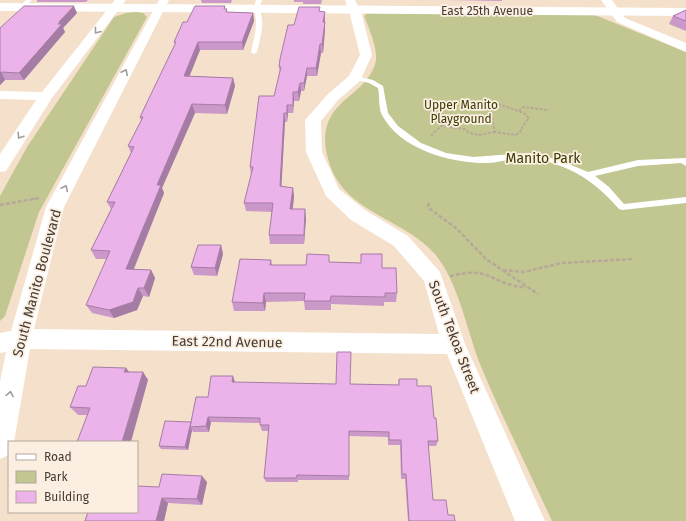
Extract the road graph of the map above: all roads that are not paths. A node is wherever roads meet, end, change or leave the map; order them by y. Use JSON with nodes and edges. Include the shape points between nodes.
{"nodes":[{"id":1,"x":606,"y":0,"type":"edge"},
{"id":2,"x":26,"y":4,"type":"edge"},
{"id":3,"x":118,"y":4,"type":"edge"},
{"id":4,"x":161,"y":4,"type":"edge"},
{"id":5,"x":258,"y":5,"type":"edge"},
{"id":6,"x":351,"y":5,"type":"edge"},
{"id":7,"x":0,"y":7,"type":"edge"},
{"id":8,"x":615,"y":11,"type":"junction"},
{"id":9,"x":686,"y":12,"type":"edge"},
{"id":10,"x":686,"y":48,"type":"edge"},
{"id":11,"x":254,"y":52,"type":"dead end"},
{"id":12,"x":355,"y":78,"type":"junction"},
{"id":13,"x":0,"y":95,"type":"edge"},
{"id":14,"x":46,"y":96,"type":"junction"},
{"id":15,"x":686,"y":163,"type":"edge"},
{"id":16,"x":0,"y":167,"type":"edge"},
{"id":17,"x":587,"y":175,"type":"junction"},
{"id":18,"x":686,"y":200,"type":"edge"},
{"id":19,"x":10,"y":341,"type":"edge"},
{"id":20,"x":454,"y":344,"type":"junction"},
{"id":21,"x":0,"y":446,"type":"edge"},
{"id":22,"x":530,"y":521,"type":"edge"}],
"edges":[{"from":1,"to":8,"type":"street"},
{"from":2,"to":3,"type":"street","name":"East 25th Avenue"},
{"from":2,"to":7,"type":"street","name":"East 25th Avenue"},
{"from":3,"to":4,"type":"street","name":"East 25th Avenue"},
{"from":3,"to":14,"type":"street","one_way":true},
{"from":4,"to":5,"type":"street","name":"East 25th Avenue"},
{"from":19,"to":4,"type":"street","name":"South Manito Boulevard","one_way":true,"via":[[55,207]]},
{"from":5,"to":6,"type":"street","name":"East 25th Avenue"},
{"from":5,"to":11,"type":"lane","via":[[260,14]]},
{"from":6,"to":8,"type":"street","name":"East 25th Avenue"},
{"from":6,"to":12,"type":"street","name":"South Tekoa Street","via":[[366,55]]},
{"from":8,"to":9,"type":"street","name":"East 25th Avenue"},
{"from":8,"to":10,"type":"street","via":[[621,20]]},
{"from":12,"to":17,"type":"lane","via":[[371,81],[381,87],[382,105],[386,115],[403,134],[421,147],[470,160],[513,155],[529,156]]},
{"from":12,"to":20,"type":"street","name":"South Tekoa Street","via":[[333,97],[314,120],[314,152],[332,192],[358,215],[401,241],[433,278]]},
{"from":13,"to":14,"type":"street"},
{"from":14,"to":16,"type":"street","one_way":true},
{"from":15,"to":17,"type":"lane","via":[[683,160],[638,163]]},
{"from":17,"to":18,"type":"lane","via":[[600,184],[622,207]]},
{"from":19,"to":20,"type":"street","name":"East 22nd Avenue"},
{"from":21,"to":19,"type":"street","name":"South Manito Boulevard","one_way":true},
{"from":20,"to":22,"type":"street","name":"South Tekoa Street"}]}
